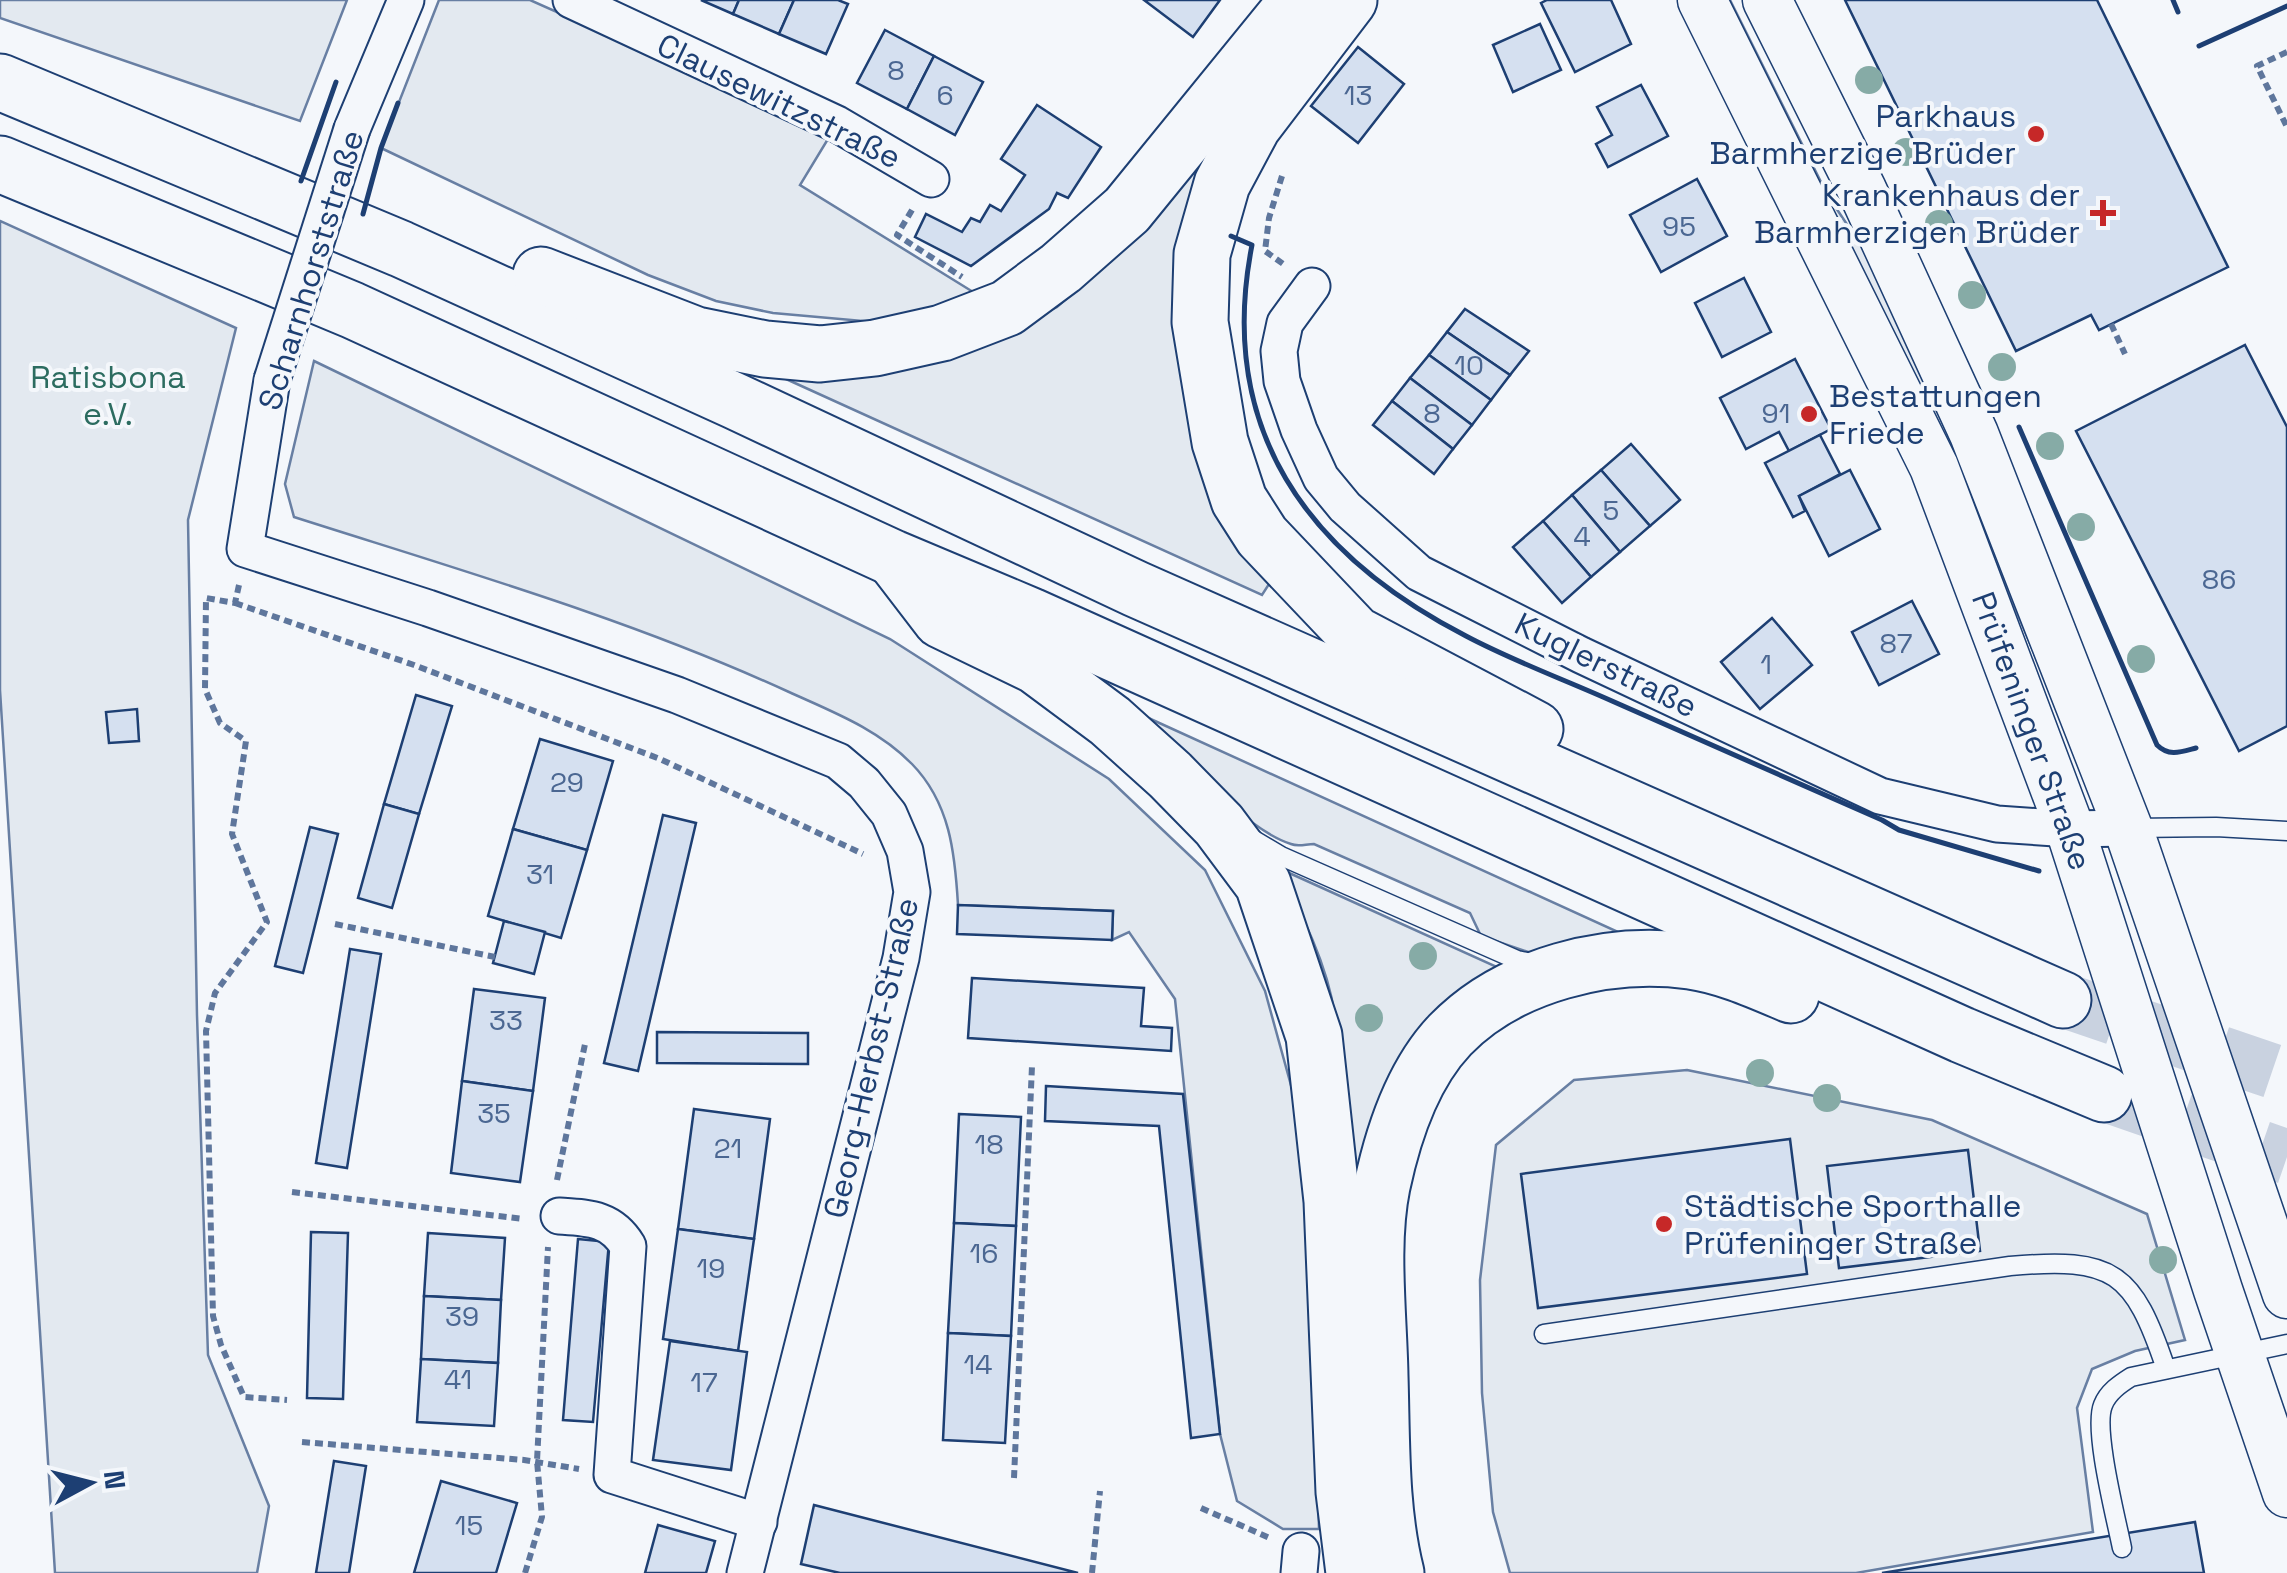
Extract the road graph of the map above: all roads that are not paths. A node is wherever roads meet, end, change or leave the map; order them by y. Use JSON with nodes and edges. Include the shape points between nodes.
{"nodes":[{"id":1,"x":406,"y":0,"type":"edge"},
{"id":2,"x":570,"y":0,"type":"edge"},
{"id":3,"x":1298,"y":0,"type":"edge"},
{"id":4,"x":1349,"y":0,"type":"edge"},
{"id":5,"x":1702,"y":0,"type":"edge"},
{"id":6,"x":1767,"y":0,"type":"edge"},
{"id":7,"x":0,"y":82,"type":"edge"},
{"id":8,"x":0,"y":164,"type":"edge"},
{"id":9,"x":931,"y":179,"type":"road end"},
{"id":10,"x":400,"y":248,"type":"junction"},
{"id":11,"x":1312,"y":286,"type":"road end"},
{"id":12,"x":245,"y":549,"type":"joint"},
{"id":13,"x":893,"y":558,"type":"junction"},
{"id":14,"x":1580,"y":786,"type":"junction"},
{"id":15,"x":1202,"y":808,"type":"junction"},
{"id":16,"x":2128,"y":828,"type":"junction"},
{"id":17,"x":2070,"y":829,"type":"junction"},
{"id":18,"x":2287,"y":832,"type":"edge"},
{"id":19,"x":1582,"y":966,"type":"junction"},
{"id":20,"x":2063,"y":1000,"type":"tunnel mouth"},
{"id":21,"x":1962,"y":1036,"type":"junction"},
{"id":22,"x":2104,"y":1094,"type":"tunnel mouth"},
{"id":23,"x":554,"y":1219,"type":"road end"},
{"id":24,"x":2287,"y":1294,"type":"edge"},
{"id":25,"x":1544,"y":1334,"type":"dead end"},
{"id":26,"x":2287,"y":1344,"type":"edge"},
{"id":27,"x":2240,"y":1356,"type":"junction"},
{"id":28,"x":2166,"y":1369,"type":"junction"},
{"id":29,"x":2287,"y":1493,"type":"edge"},
{"id":30,"x":759,"y":1522,"type":"junction"},
{"id":31,"x":2122,"y":1548,"type":"dead end"},
{"id":32,"x":746,"y":1573,"type":"edge"},
{"id":33,"x":1354,"y":1573,"type":"edge"},
{"id":34,"x":1396,"y":1573,"type":"edge"}],
"edges":[{"from":1,"to":12,"type":"street","name":"Scharnhorststraße","bridge":true,"via":[[352,129],[272,380]]},
{"from":2,"to":9,"type":"street","name":"Clausewitzstraße","via":[[837,124]]},
{"from":3,"to":10,"type":"highway","via":[[1126,210],[1007,308],[942,333],[820,354],[765,349],[696,335],[482,252]]},
{"from":4,"to":14,"type":"highway","via":[[1253,126],[1222,184],[1202,254],[1200,322],[1220,442],[1239,500],[1262,536],[1355,634],[1536,730]]},
{"from":5,"to":17,"type":"street","name":"Prüfeninger Straße","via":[[1934,466]]},
{"from":6,"to":16,"type":"street","name":"Prüfeninger Straße","via":[[1974,434]]},
{"from":7,"to":10,"type":"highway"},
{"from":8,"to":13,"type":"highway","via":[[352,310]]},
{"from":10,"to":14,"type":"highway"},
{"from":11,"to":17,"type":"street","name":"Kuglerstraße","via":[[1286,323],[1279,352],[1299,430],[1321,478],[1419,573],[1880,796],[1998,824]]},
{"from":12,"to":30,"type":"street","name":"Georg-Herbst-Straße","via":[[677,695],[838,761],[889,814],[906,851],[912,892],[900,958]]},
{"from":13,"to":15,"type":"highway","via":[[940,620],[1036,666],[1110,721]]},
{"from":13,"to":21,"type":"highway"},
{"from":14,"to":20,"type":"highway"},
{"from":15,"to":19,"type":"lane","via":[[1281,856],[1517,960]]},
{"from":15,"to":33,"type":"highway","via":[[1262,884],[1314,1036]]},
{"from":16,"to":17,"type":"street","name":"Kuglerstraße"},
{"from":16,"to":18,"type":"lane"},
{"from":16,"to":24,"type":"street","name":"Prüfeninger Straße"},
{"from":17,"to":27,"type":"street","name":"Prüfeninger Straße"},
{"from":19,"to":21,"type":"highway","via":[[1646,958],[1692,961],[1742,974],[1907,1044]]},
{"from":19,"to":34,"type":"highway","via":[[1496,1000],[1450,1034],[1397,1128],[1381,1190],[1377,1258],[1383,1472]]},
{"from":21,"to":22,"type":"highway"},
{"from":23,"to":30,"type":"street","via":[[595,1218],[628,1246],[612,1475]]},
{"from":25,"to":28,"type":"lane","via":[[2010,1266],[2081,1264],[2126,1284],[2154,1331]]},
{"from":26,"to":27,"type":"lane"},
{"from":27,"to":28,"type":"lane"},
{"from":27,"to":29,"type":"street","name":"Prüfeninger Straße"},
{"from":28,"to":31,"type":"lane","via":[[2131,1376],[2102,1406]]},
{"from":30,"to":32,"type":"street","name":"Georg-Herbst-Straße"}]}
